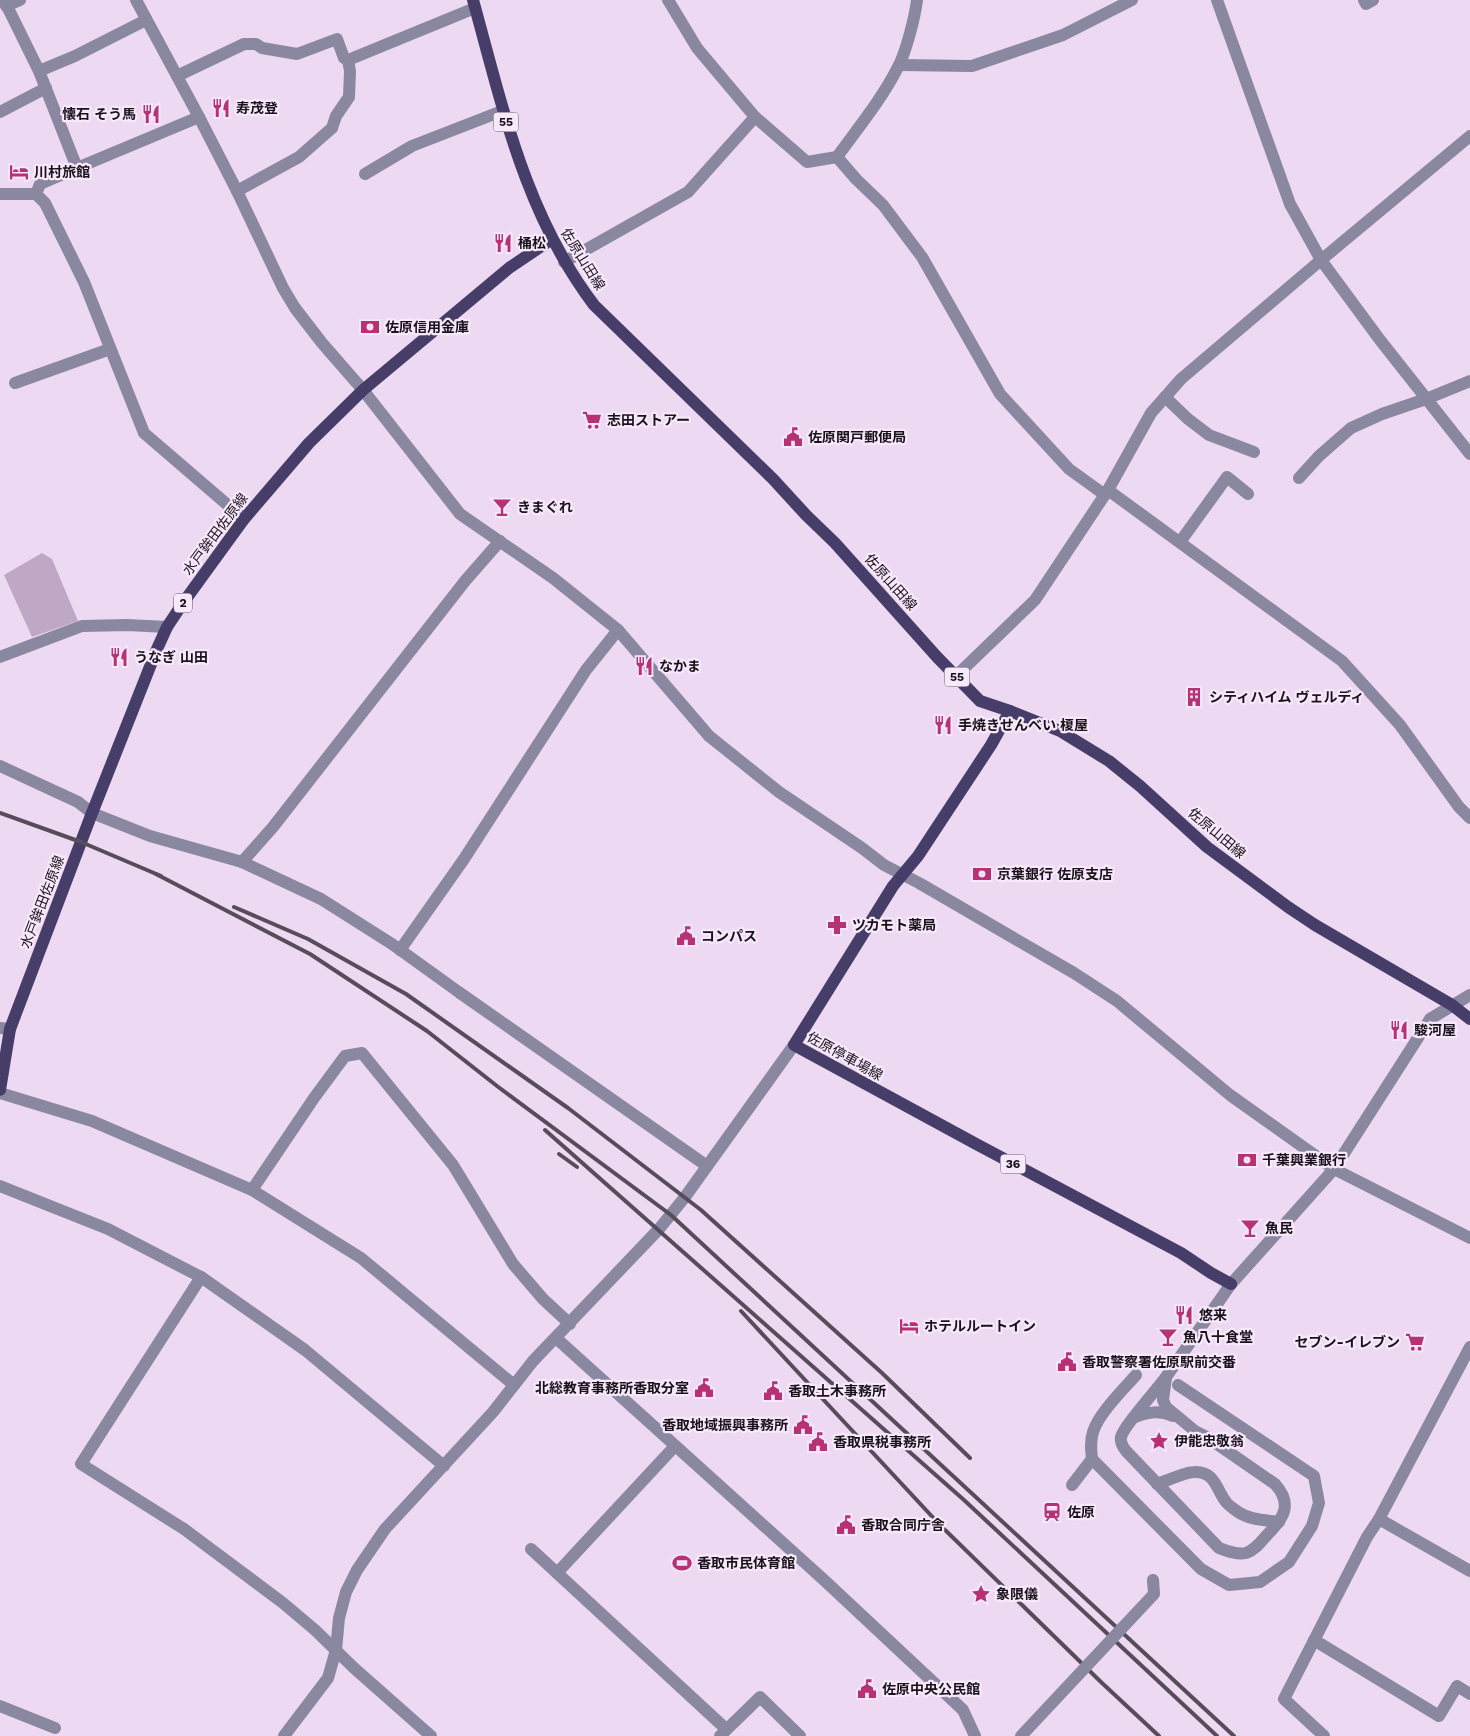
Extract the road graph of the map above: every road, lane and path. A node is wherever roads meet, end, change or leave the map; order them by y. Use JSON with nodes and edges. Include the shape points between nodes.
{"nodes":[{"id":1,"x":20,"y":0,"type":"edge"},
{"id":2,"x":136,"y":0,"type":"edge"},
{"id":3,"x":668,"y":0,"type":"edge"},
{"id":4,"x":917,"y":0,"type":"edge"},
{"id":5,"x":1132,"y":0,"type":"edge"},
{"id":6,"x":1217,"y":0,"type":"edge"},
{"id":7,"x":1364,"y":0,"type":"edge"},
{"id":8,"x":1373,"y":0,"type":"edge"},
{"id":9,"x":5,"y":3,"type":"edge"},
{"id":10,"x":474,"y":4,"type":"edge"},
{"id":11,"x":146,"y":20,"type":"junction"},
{"id":12,"x":348,"y":60,"type":"junction"},
{"id":13,"x":900,"y":65,"type":"junction"},
{"id":14,"x":39,"y":71,"type":"junction"},
{"id":15,"x":177,"y":76,"type":"junction"},
{"id":16,"x":46,"y":88,"type":"junction"},
{"id":17,"x":502,"y":111,"type":"junction"},
{"id":18,"x":0,"y":112,"type":"edge"},
{"id":19,"x":199,"y":117,"type":"junction"},
{"id":20,"x":755,"y":117,"type":"junction"},
{"id":21,"x":1470,"y":136,"type":"edge"},
{"id":22,"x":837,"y":157,"type":"junction"},
{"id":23,"x":77,"y":168,"type":"junction"},
{"id":24,"x":365,"y":174,"type":"dead end"},
{"id":25,"x":237,"y":191,"type":"junction"},
{"id":26,"x":0,"y":194,"type":"edge"},
{"id":27,"x":36,"y":194,"type":"junction"},
{"id":28,"x":552,"y":239,"type":"junction"},
{"id":29,"x":1321,"y":260,"type":"junction"},
{"id":30,"x":564,"y":262,"type":"junction"},
{"id":31,"x":110,"y":349,"type":"junction"},
{"id":32,"x":1470,"y":381,"type":"edge"},
{"id":33,"x":15,"y":383,"type":"dead end"},
{"id":34,"x":363,"y":390,"type":"junction"},
{"id":35,"x":1165,"y":397,"type":"junction"},
{"id":36,"x":1426,"y":399,"type":"junction"},
{"id":37,"x":1254,"y":452,"type":"dead end"},
{"id":38,"x":1470,"y":454,"type":"edge"},
{"id":39,"x":1299,"y":478,"type":"dead end"},
{"id":40,"x":1106,"y":492,"type":"junction"},
{"id":41,"x":1248,"y":494,"type":"dead end"},
{"id":42,"x":244,"y":519,"type":"junction"},
{"id":43,"x":500,"y":541,"type":"junction"},
{"id":44,"x":1180,"y":542,"type":"junction"},
{"id":45,"x":167,"y":627,"type":"junction"},
{"id":46,"x":618,"y":630,"type":"junction"},
{"id":47,"x":0,"y":658,"type":"edge"},
{"id":48,"x":956,"y":676,"type":"junction"},
{"id":49,"x":1010,"y":711,"type":"junction"},
{"id":50,"x":0,"y":766,"type":"edge"},
{"id":51,"x":92,"y":814,"type":"junction"},
{"id":52,"x":1470,"y":818,"type":"edge"},
{"id":53,"x":242,"y":862,"type":"junction"},
{"id":54,"x":902,"y":875,"type":"junction"},
{"id":55,"x":400,"y":950,"type":"junction"},
{"id":56,"x":1470,"y":995,"type":"edge"},
{"id":57,"x":1452,"y":1005,"type":"junction"},
{"id":58,"x":1470,"y":1018,"type":"edge"},
{"id":59,"x":5,"y":1029,"type":"edge"},
{"id":60,"x":794,"y":1046,"type":"junction"},
{"id":61,"x":0,"y":1091,"type":"edge"},
{"id":62,"x":707,"y":1166,"type":"junction"},
{"id":63,"x":1334,"y":1169,"type":"junction"},
{"id":64,"x":0,"y":1186,"type":"edge"},
{"id":65,"x":252,"y":1190,"type":"junction"},
{"id":66,"x":1470,"y":1238,"type":"edge"},
{"id":67,"x":201,"y":1277,"type":"junction"},
{"id":68,"x":1231,"y":1284,"type":"junction"},
{"id":69,"x":570,"y":1324,"type":"junction"},
{"id":70,"x":556,"y":1338,"type":"junction"},
{"id":71,"x":1470,"y":1347,"type":"edge"},
{"id":72,"x":1136,"y":1375,"type":"dead end"},
{"id":73,"x":1166,"y":1377,"type":"junction"},
{"id":74,"x":514,"y":1385,"type":"junction"},
{"id":75,"x":1178,"y":1385,"type":"dead end"},
{"id":76,"x":1135,"y":1417,"type":"junction"},
{"id":77,"x":1180,"y":1420,"type":"junction"},
{"id":78,"x":675,"y":1446,"type":"junction"},
{"id":79,"x":1092,"y":1459,"type":"junction"},
{"id":80,"x":444,"y":1466,"type":"junction"},
{"id":81,"x":1157,"y":1484,"type":"junction"},
{"id":82,"x":1072,"y":1485,"type":"dead end"},
{"id":83,"x":1379,"y":1519,"type":"junction"},
{"id":84,"x":1279,"y":1522,"type":"junction"},
{"id":85,"x":531,"y":1549,"type":"dead end"},
{"id":86,"x":1470,"y":1571,"type":"edge"},
{"id":87,"x":557,"y":1573,"type":"junction"},
{"id":88,"x":1153,"y":1580,"type":"dead end"},
{"id":89,"x":1314,"y":1640,"type":"junction"},
{"id":90,"x":336,"y":1650,"type":"junction"},
{"id":91,"x":1470,"y":1694,"type":"edge"},
{"id":92,"x":0,"y":1706,"type":"edge"},
{"id":93,"x":55,"y":1728,"type":"dead end"},
{"id":94,"x":723,"y":1733,"type":"edge"},
{"id":95,"x":284,"y":1736,"type":"edge"},
{"id":96,"x":431,"y":1736,"type":"edge"},
{"id":97,"x":800,"y":1736,"type":"edge"},
{"id":98,"x":975,"y":1736,"type":"edge"},
{"id":99,"x":1021,"y":1736,"type":"edge"},
{"id":100,"x":1324,"y":1736,"type":"edge"}],
"edges":[{"from":1,"to":9,"type":"street"},
{"from":2,"to":11,"type":"street"},
{"from":3,"to":20,"type":"street","via":[[697,48]]},
{"from":4,"to":13,"type":"street"},
{"from":5,"to":13,"type":"street","via":[[1063,35],[972,66]]},
{"from":6,"to":29,"type":"street","via":[[1290,204]]},
{"from":7,"to":8,"type":"street","via":[[1366,4]]},
{"from":9,"to":14,"type":"street"},
{"from":10,"to":12,"type":"street"},
{"from":10,"to":17,"type":"main road","name":"佐原山田線","number":"55"},
{"from":11,"to":14,"type":"street"},
{"from":11,"to":15,"type":"street"},
{"from":12,"to":15,"type":"street","via":[[344,58],[337,39],[297,54],[244,44]]},
{"from":12,"to":25,"type":"street","via":[[349,96],[332,128],[299,157]]},
{"from":13,"to":22,"type":"street"},
{"from":14,"to":16,"type":"street"},
{"from":15,"to":19,"type":"street"},
{"from":16,"to":18,"type":"street"},
{"from":16,"to":23,"type":"street"},
{"from":17,"to":24,"type":"street","via":[[412,146]]},
{"from":17,"to":28,"type":"main road","name":"佐原山田線","number":"55"},
{"from":19,"to":23,"type":"street"},
{"from":19,"to":25,"type":"street"},
{"from":20,"to":22,"type":"street","via":[[806,162]]},
{"from":20,"to":30,"type":"street","via":[[688,192]]},
{"from":21,"to":29,"type":"street"},
{"from":22,"to":40,"type":"street","via":[[883,205],[922,258],[1000,394],[1069,469]]},
{"from":23,"to":27,"type":"street","via":[[40,184]]},
{"from":25,"to":34,"type":"street","via":[[295,308]]},
{"from":26,"to":27,"type":"street"},
{"from":27,"to":31,"type":"street","via":[[45,203],[84,282]]},
{"from":28,"to":30,"type":"main road","name":"佐原山田線","number":"55"},
{"from":28,"to":34,"type":"main road","name":"水戸鉾田佐原線","number":"2","via":[[509,268]]},
{"from":29,"to":35,"type":"street","via":[[1181,379]]},
{"from":29,"to":36,"type":"street"},
{"from":30,"to":48,"type":"main road","name":"佐原山田線","number":"55","via":[[594,305],[835,542]]},
{"from":31,"to":33,"type":"street"},
{"from":31,"to":42,"type":"street","via":[[144,433]]},
{"from":32,"to":36,"type":"street"},
{"from":34,"to":42,"type":"main road","name":"水戸鉾田佐原線","number":"2","via":[[309,443]]},
{"from":34,"to":43,"type":"street","via":[[460,514]]},
{"from":35,"to":37,"type":"street","via":[[1210,435]]},
{"from":35,"to":40,"type":"street","via":[[1151,413]]},
{"from":36,"to":38,"type":"street"},
{"from":36,"to":39,"type":"street","via":[[1351,428]]},
{"from":40,"to":44,"type":"street"},
{"from":40,"to":48,"type":"street","via":[[1036,600]]},
{"from":41,"to":44,"type":"street","via":[[1227,478]]},
{"from":42,"to":45,"type":"main road","name":"水戸鉾田佐原線","number":"2"},
{"from":43,"to":46,"type":"street"},
{"from":43,"to":53,"type":"street","via":[[464,581],[273,827]]},
{"from":44,"to":52,"type":"street","via":[[1342,661],[1400,725]]},
{"from":45,"to":47,"type":"street","via":[[82,626]]},
{"from":45,"to":51,"type":"main road","name":"水戸鉾田佐原線","number":"2"},
{"from":46,"to":54,"type":"street","via":[[709,736],[779,792]]},
{"from":46,"to":55,"type":"street","via":[[586,670],[464,859]]},
{"from":48,"to":49,"type":"main road","name":"佐原山田線","number":"55","via":[[980,701]]},
{"from":49,"to":54,"type":"main road","name":"佐原停車場線","via":[[918,856]]},
{"from":49,"to":57,"type":"main road","name":"佐原山田線","number":"55","via":[[1060,731],[1109,761],[1207,847],[1288,907]]},
{"from":50,"to":51,"type":"street","via":[[78,802]]},
{"from":51,"to":53,"type":"street","via":[[150,836]]},
{"from":51,"to":59,"type":"main road","name":"水戸鉾田佐原線","number":"2"},
{"from":53,"to":55,"type":"street","via":[[321,899]]},
{"from":54,"to":60,"type":"main road","name":"佐原停車場線"},
{"from":54,"to":63,"type":"street","via":[[1117,1001],[1230,1095]]},
{"from":55,"to":62,"type":"street"},
{"from":56,"to":57,"type":"street"},
{"from":57,"to":58,"type":"main road","name":"佐原山田線","number":"55"},
{"from":57,"to":63,"type":"street","via":[[1430,1019]]},
{"from":59,"to":61,"type":"main road","name":"水戸鉾田佐原線","number":"2"},
{"from":60,"to":62,"type":"street"},
{"from":60,"to":68,"type":"main road","name":"佐原停車場線","number":"36","via":[[1181,1253]]},
{"from":61,"to":65,"type":"street","via":[[92,1121]]},
{"from":62,"to":69,"type":"street","via":[[659,1229]]},
{"from":63,"to":66,"type":"street"},
{"from":63,"to":68,"type":"street"},
{"from":64,"to":67,"type":"street","via":[[108,1229]]},
{"from":65,"to":69,"type":"street","via":[[345,1056],[362,1053],[453,1165],[513,1264]]},
{"from":65,"to":74,"type":"street","via":[[361,1258]]},
{"from":67,"to":80,"type":"street","via":[[305,1350]]},
{"from":67,"to":90,"type":"street","via":[[81,1464],[184,1529],[283,1603]]},
{"from":68,"to":73,"type":"street"},
{"from":69,"to":70,"type":"street"},
{"from":70,"to":74,"type":"street"},
{"from":70,"to":78,"type":"street"},
{"from":71,"to":83,"type":"street"},
{"from":72,"to":79,"type":"street","via":[[1093,1430]]},
{"from":73,"to":76,"type":"street"},
{"from":73,"to":77,"type":"street","via":[[1163,1400]]},
{"from":74,"to":80,"type":"street"},
{"from":75,"to":79,"type":"street","via":[[1314,1476],[1319,1504],[1312,1526],[1288,1562],[1260,1582],[1229,1585],[1201,1569],[1154,1528]]},
{"from":76,"to":77,"type":"street","via":[[1157,1411]]},
{"from":76,"to":81,"type":"street","via":[[1121,1436],[1122,1444]]},
{"from":77,"to":84,"type":"street","via":[[1275,1484],[1284,1500],[1284,1513]]},
{"from":78,"to":87,"type":"street"},
{"from":78,"to":98,"type":"street","via":[[962,1710]]},
{"from":79,"to":82,"type":"street"},
{"from":80,"to":90,"type":"street","via":[[385,1529],[357,1570],[339,1618]]},
{"from":81,"to":84,"type":"street","via":[[1185,1474],[1204,1473],[1214,1479],[1226,1503],[1239,1513]]},
{"from":81,"to":84,"type":"street","via":[[1219,1548],[1232,1553],[1245,1553],[1256,1547]]},
{"from":83,"to":86,"type":"street"},
{"from":83,"to":89,"type":"street"},
{"from":85,"to":87,"type":"street"},
{"from":87,"to":94,"type":"street"},
{"from":88,"to":99,"type":"street","bridge":true,"via":[[1154,1594]]},
{"from":89,"to":91,"type":"street","via":[[1439,1716],[1457,1686]]},
{"from":89,"to":100,"type":"street","via":[[1284,1699]]},
{"from":90,"to":95,"type":"street","via":[[328,1678]]},
{"from":90,"to":96,"type":"street"},
{"from":92,"to":93,"type":"street"},
{"from":94,"to":97,"type":"street","via":[[760,1697]]}]}
